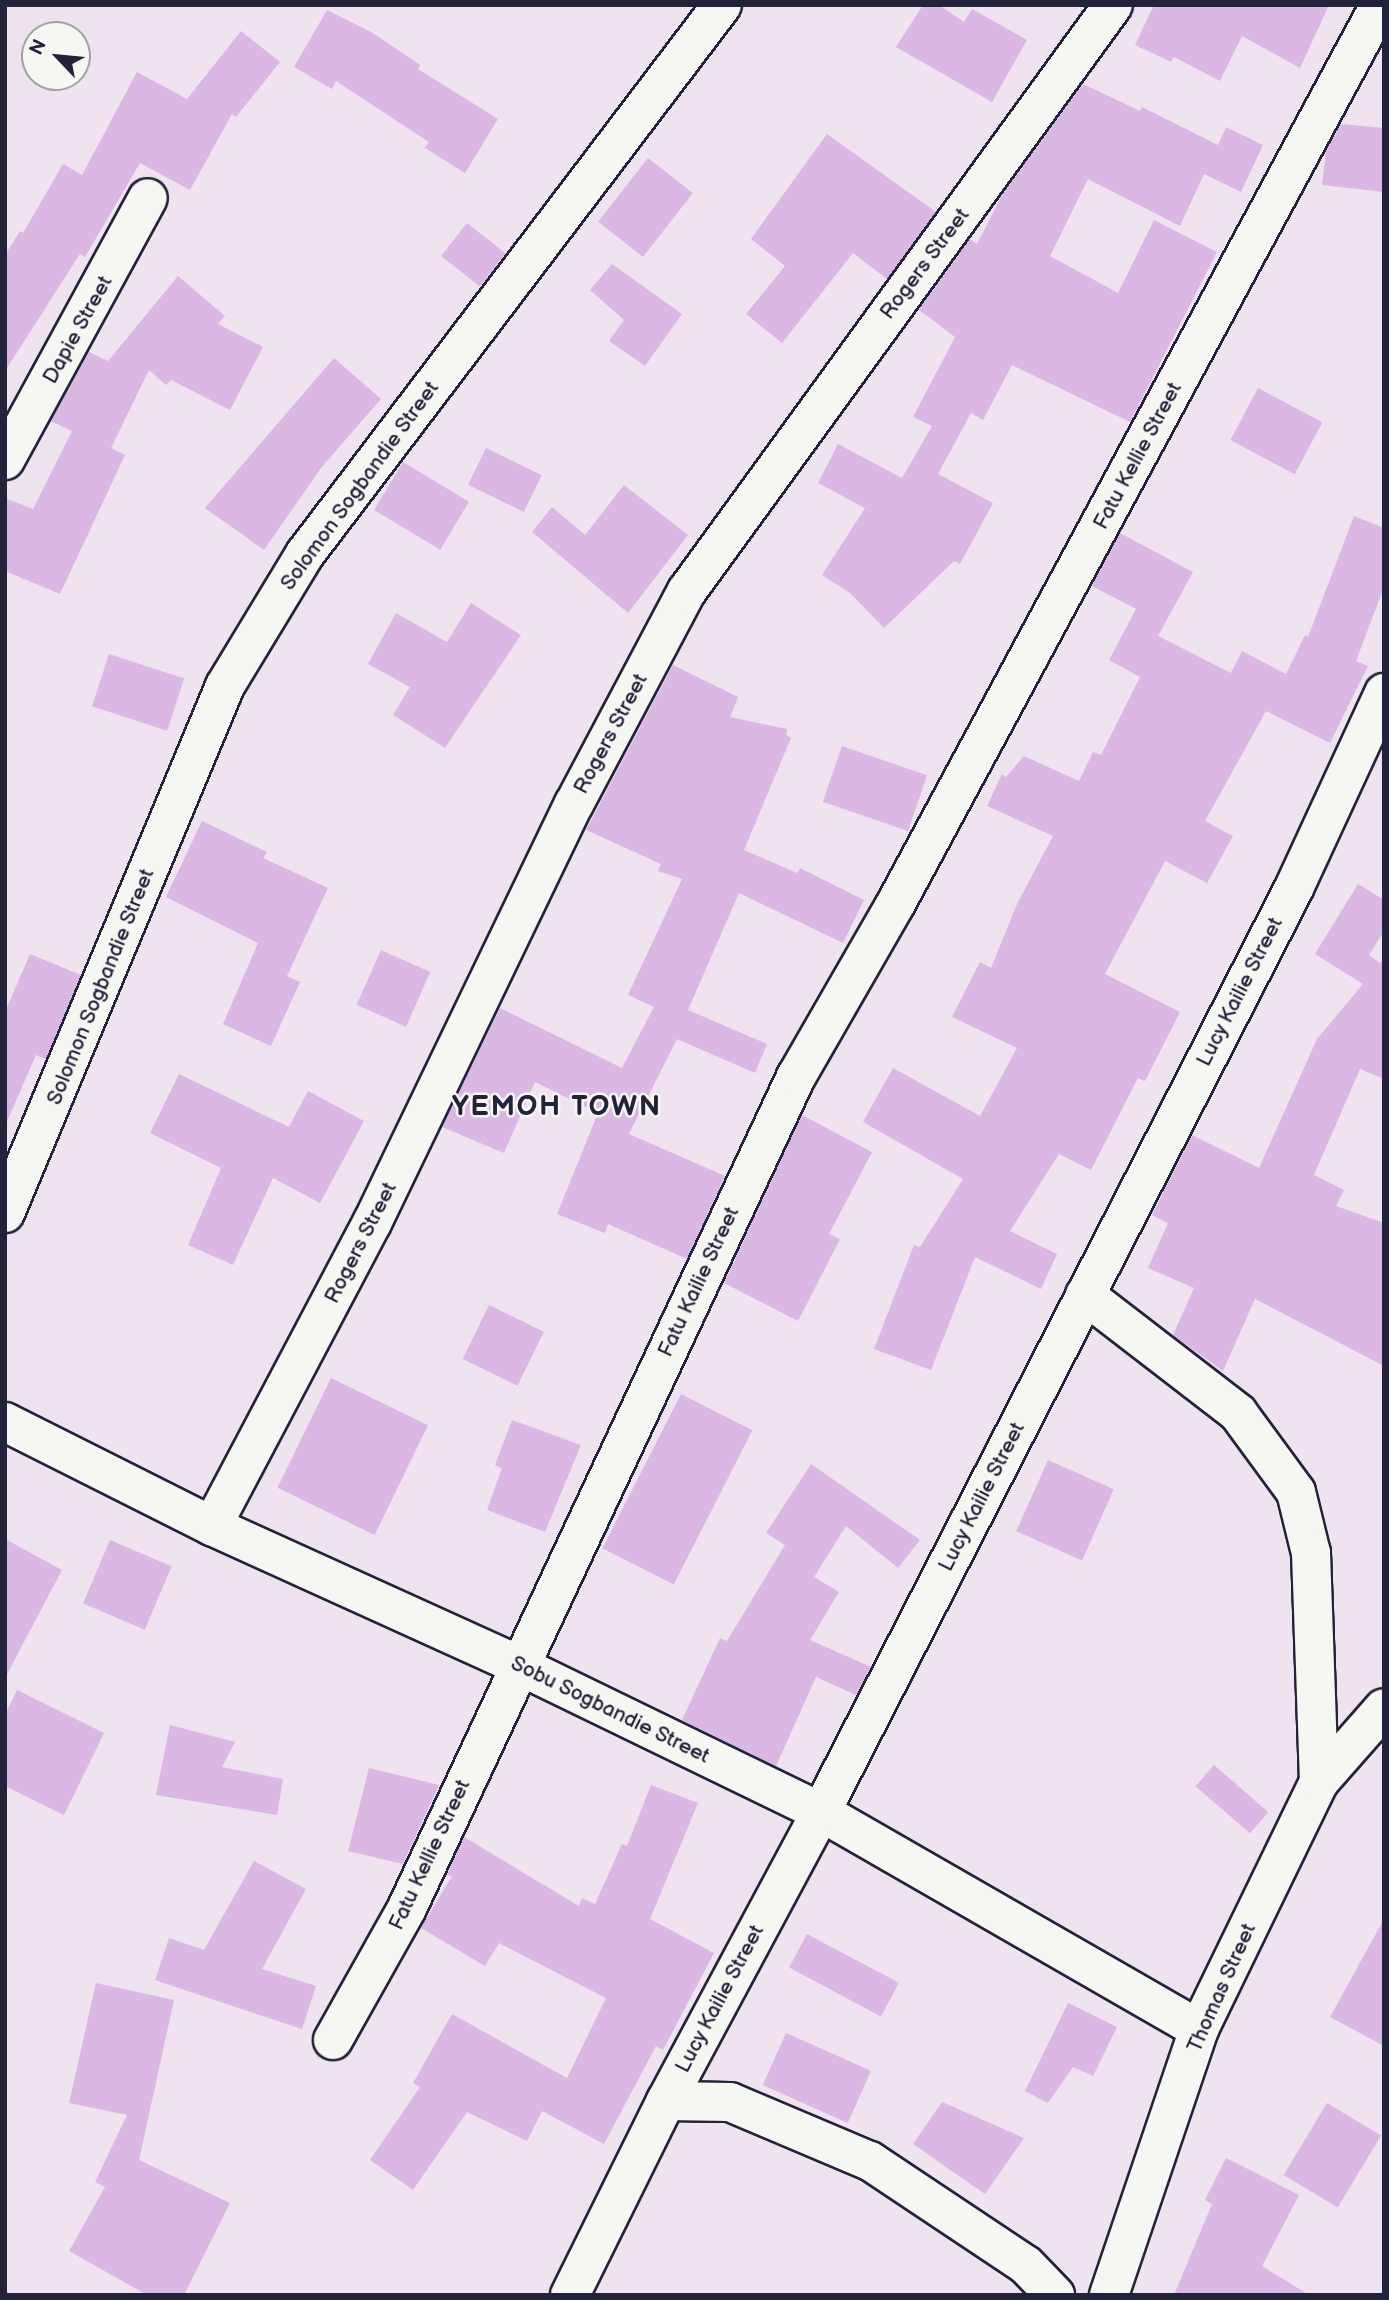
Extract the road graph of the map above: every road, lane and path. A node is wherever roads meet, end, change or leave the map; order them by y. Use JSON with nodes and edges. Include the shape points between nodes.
{"nodes":[{"id":1,"x":722,"y":5,"type":"edge"},
{"id":2,"x":1113,"y":5,"type":"edge"},
{"id":3,"x":1380,"y":5,"type":"edge"},
{"id":4,"x":148,"y":198,"type":"dead end"},
{"id":5,"x":5,"y":460,"type":"edge"},
{"id":6,"x":1384,"y":693,"type":"edge"},
{"id":7,"x":895,"y":905,"type":"joint"},
{"id":8,"x":5,"y":1213,"type":"edge"},
{"id":9,"x":1085,"y":1295,"type":"junction"},
{"id":10,"x":5,"y":1422,"type":"edge"},
{"id":11,"x":212,"y":1526,"type":"junction"},
{"id":12,"x":518,"y":1665,"type":"junction"},
{"id":13,"x":1384,"y":1708,"type":"edge"},
{"id":14,"x":1320,"y":1782,"type":"junction"},
{"id":15,"x":821,"y":1812,"type":"junction"},
{"id":16,"x":1199,"y":2029,"type":"junction"},
{"id":17,"x":333,"y":2040,"type":"dead end"},
{"id":18,"x":666,"y":2101,"type":"junction"},
{"id":19,"x":570,"y":2295,"type":"edge"},
{"id":20,"x":1055,"y":2295,"type":"edge"},
{"id":21,"x":1109,"y":2295,"type":"edge"}],
"edges":[{"from":1,"to":8,"type":"street","name":"Solomon Sogbandie Street","via":[[305,554],[225,686]]},
{"from":2,"to":11,"type":"street","name":"Rogers Street","via":[[687,591],[574,804],[372,1223]]},
{"from":3,"to":7,"type":"street","name":"Fatu Kellie Street"},
{"from":4,"to":5,"type":"street","name":"Dapie Street"},
{"from":6,"to":9,"type":"street","name":"Lucy Kailie Street","via":[[1293,888]]},
{"from":7,"to":12,"type":"street","name":"Fatu Kailie Street","via":[[796,1077]]},
{"from":9,"to":14,"type":"street","via":[[1238,1413],[1296,1492],[1311,1553]]},
{"from":9,"to":15,"type":"street","name":"Lucy Kailie Street"},
{"from":10,"to":11,"type":"street","name":"Sobu Sogbandie Street"},
{"from":11,"to":12,"type":"street","name":"Sobu Sogbandie Street"},
{"from":12,"to":15,"type":"street","name":"Sobu Sogbandie Street"},
{"from":12,"to":17,"type":"street","name":"Fatu Kellie Street","via":[[407,1908]]},
{"from":13,"to":14,"type":"street","name":"Thomas Street"},
{"from":14,"to":16,"type":"street","name":"Thomas Street"},
{"from":15,"to":16,"type":"street","name":"Sobu Sogbandie Street"},
{"from":15,"to":18,"type":"street","name":"Lucy Kailie Street"},
{"from":16,"to":21,"type":"street","name":"Thomas Street"},
{"from":18,"to":19,"type":"street","name":"Lucy Kailie Street"},
{"from":18,"to":20,"type":"street","via":[[730,2102],[870,2161],[1026,2265]]}]}
